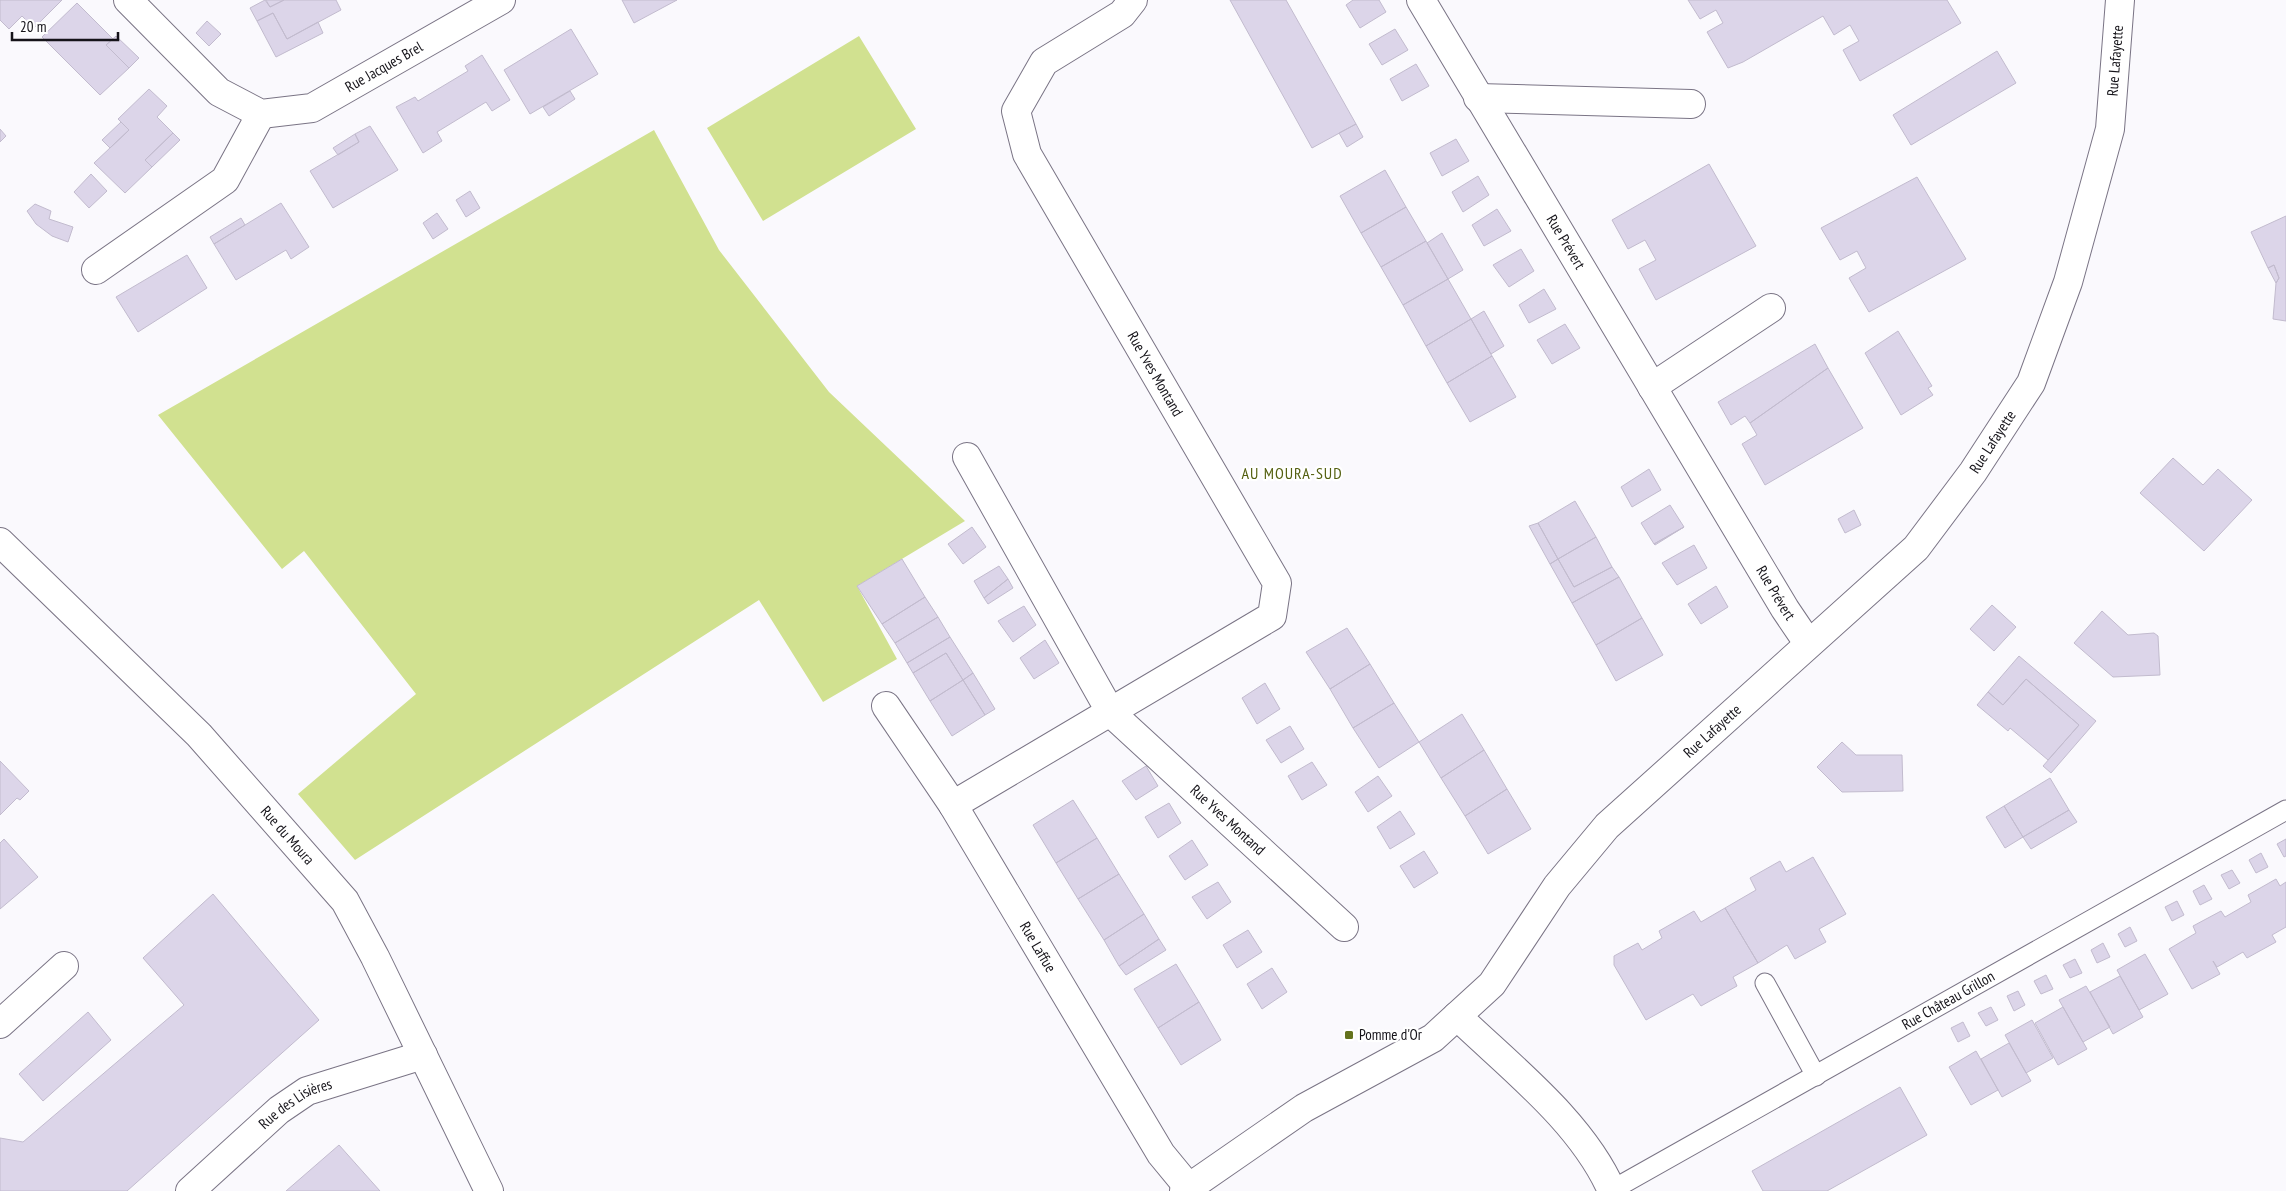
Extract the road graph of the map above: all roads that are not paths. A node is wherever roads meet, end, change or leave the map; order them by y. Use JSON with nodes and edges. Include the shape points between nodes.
{"nodes":[{"id":1,"x":128,"y":0,"type":"edge"},
{"id":2,"x":501,"y":0,"type":"edge"},
{"id":3,"x":1133,"y":0,"type":"edge"},
{"id":4,"x":1421,"y":0,"type":"edge"},
{"id":5,"x":2120,"y":0,"type":"edge"},
{"id":6,"x":1478,"y":98,"type":"junction"},
{"id":7,"x":1691,"y":104,"type":"dead end"},
{"id":8,"x":261,"y":114,"type":"junction"},
{"id":9,"x":96,"y":270,"type":"dead end"},
{"id":10,"x":1771,"y":308,"type":"dead end"},
{"id":11,"x":1652,"y":387,"type":"junction"},
{"id":12,"x":966,"y":457,"type":"dead end"},
{"id":13,"x":0,"y":542,"type":"edge"},
{"id":14,"x":1808,"y":643,"type":"junction"},
{"id":15,"x":886,"y":706,"type":"dead end"},
{"id":16,"x":1111,"y":713,"type":"junction"},
{"id":17,"x":953,"y":805,"type":"junction"},
{"id":18,"x":2286,"y":810,"type":"edge"},
{"id":19,"x":1344,"y":927,"type":"dead end"},
{"id":20,"x":64,"y":966,"type":"dead end"},
{"id":21,"x":1765,"y":982,"type":"dead end"},
{"id":22,"x":1457,"y":1016,"type":"junction"},
{"id":23,"x":0,"y":1024,"type":"edge"},
{"id":24,"x":423,"y":1056,"type":"junction"},
{"id":25,"x":1816,"y":1076,"type":"junction"},
{"id":26,"x":1187,"y":1189,"type":"edge"},
{"id":27,"x":1612,"y":1190,"type":"edge"},
{"id":28,"x":190,"y":1191,"type":"edge"},
{"id":29,"x":489,"y":1191,"type":"edge"}],
"edges":[{"from":1,"to":8,"type":"street","via":[[220,92]]},
{"from":2,"to":8,"type":"street","name":"Rue Jacques Brel","via":[[312,108]]},
{"from":3,"to":16,"type":"street","name":"Rue Yves Montand","via":[[1122,14],[1044,62],[1016,111],[1027,154],[1277,583],[1272,616]]},
{"from":4,"to":6,"type":"street","name":"Rue Prévert"},
{"from":5,"to":14,"type":"street","name":"Rue Lafayette","via":[[2110,129],[2068,282],[2031,383],[1974,472],[1916,548]]},
{"from":6,"to":7,"type":"street"},
{"from":6,"to":11,"type":"street","name":"Rue Prévert"},
{"from":8,"to":9,"type":"street","via":[[225,180]]},
{"from":10,"to":11,"type":"street"},
{"from":11,"to":14,"type":"street","name":"Rue Prévert"},
{"from":12,"to":16,"type":"street","name":"Rue Yves Montand"},
{"from":13,"to":24,"type":"street","name":"Rue du Moura","via":[[199,735],[345,902]]},
{"from":14,"to":22,"type":"street","name":"Rue Lafayette","via":[[1607,826],[1557,886],[1492,984]]},
{"from":15,"to":17,"type":"street","name":"Rue Laffue"},
{"from":16,"to":17,"type":"street","name":"Rue Yves Montand"},
{"from":16,"to":19,"type":"street","name":"Rue Yves Montand"},
{"from":17,"to":26,"type":"street","name":"Rue Laffue","via":[[1161,1154]]},
{"from":18,"to":25,"type":"lane","name":"Rue Château Grillon"},
{"from":20,"to":23,"type":"street"},
{"from":21,"to":25,"type":"lane"},
{"from":22,"to":26,"type":"street","name":"Rue Lafayette","via":[[1433,1038],[1304,1108]]},
{"from":22,"to":27,"type":"street","via":[[1542,1096],[1579,1136]]},
{"from":24,"to":28,"type":"street","name":"Rue des Lisières","via":[[307,1090],[279,1110]]},
{"from":24,"to":29,"type":"street","name":"Rue du Moura"},
{"from":25,"to":27,"type":"lane","name":"Rue Château Grillon"}]}
